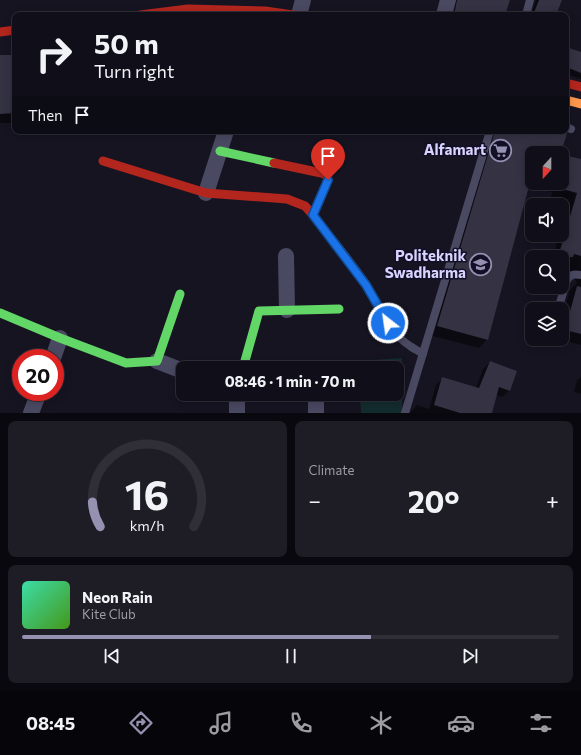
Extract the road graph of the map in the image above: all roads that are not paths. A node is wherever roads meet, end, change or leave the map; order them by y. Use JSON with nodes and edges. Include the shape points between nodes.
{"nodes":[{"id":1,"x":303,"y":0,"type":"edge"},
{"id":2,"x":448,"y":0,"type":"edge"},
{"id":3,"x":530,"y":0,"type":"edge"},
{"id":4,"x":164,"y":12,"type":"edge"},
{"id":5,"x":245,"y":12,"type":"edge"},
{"id":6,"x":300,"y":12,"type":"edge"},
{"id":7,"x":445,"y":12,"type":"edge"},
{"id":8,"x":527,"y":12,"type":"edge"},
{"id":9,"x":12,"y":30,"type":"edge"},
{"id":10,"x":0,"y":32,"type":"edge"},
{"id":11,"x":569,"y":84,"type":"edge"},
{"id":12,"x":581,"y":88,"type":"edge"},
{"id":13,"x":569,"y":101,"type":"edge"},
{"id":14,"x":581,"y":104,"type":"edge"},
{"id":15,"x":225,"y":134,"type":"edge"},
{"id":16,"x":489,"y":134,"type":"edge"},
{"id":17,"x":220,"y":150,"type":"junction"},
{"id":18,"x":103,"y":161,"type":"dead end"},
{"id":19,"x":206,"y":193,"type":"junction"},
{"id":20,"x":313,"y":215,"type":"junction"},
{"id":21,"x":286,"y":256,"type":"dead end"},
{"id":22,"x":581,"y":275,"type":"edge"},
{"id":23,"x":180,"y":294,"type":"dead end"},
{"id":24,"x":560,"y":302,"type":"edge"},
{"id":25,"x":338,"y":309,"type":"dead end"},
{"id":26,"x":287,"y":310,"type":"junction"},
{"id":27,"x":0,"y":313,"type":"edge"},
{"id":28,"x":60,"y":338,"type":"junction"},
{"id":29,"x":56,"y":349,"type":"edge"},
{"id":30,"x":423,"y":354,"type":"junction"},
{"id":31,"x":157,"y":361,"type":"junction"},
{"id":32,"x":245,"y":361,"type":"edge"},
{"id":33,"x":176,"y":368,"type":"edge"},
{"id":34,"x":36,"y":401,"type":"edge"},
{"id":35,"x":237,"y":401,"type":"edge"},
{"id":36,"x":316,"y":401,"type":"edge"},
{"id":37,"x":31,"y":413,"type":"edge"},
{"id":38,"x":237,"y":413,"type":"edge"},
{"id":39,"x":316,"y":413,"type":"edge"},
{"id":40,"x":405,"y":413,"type":"edge"}],
"edges":[{"from":1,"to":6,"type":"street"},
{"from":2,"to":7,"type":"street"},
{"from":3,"to":8,"type":"lane"},
{"from":4,"to":5,"type":"street","via":[[188,9]]},
{"from":9,"to":10,"type":"street"},
{"from":11,"to":12,"type":"street"},
{"from":13,"to":14,"type":"street"},
{"from":15,"to":17,"type":"street"},
{"from":16,"to":30,"type":"lane"},
{"from":17,"to":19,"type":"street"},
{"from":17,"to":20,"type":"street","via":[[326,174],[328,180]]},
{"from":18,"to":19,"type":"street"},
{"from":19,"to":20,"type":"street","via":[[287,199],[305,206]]},
{"from":20,"to":30,"type":"lane","via":[[366,285],[399,337]]},
{"from":21,"to":26,"type":"street"},
{"from":22,"to":24,"type":"lane","via":[[570,276]]},
{"from":23,"to":31,"type":"street"},
{"from":25,"to":26,"type":"street"},
{"from":26,"to":32,"type":"street","via":[[259,311]]},
{"from":27,"to":28,"type":"street"},
{"from":28,"to":29,"type":"street"},
{"from":28,"to":31,"type":"street","via":[[126,364]]},
{"from":30,"to":40,"type":"lane"},
{"from":31,"to":33,"type":"street"},
{"from":34,"to":37,"type":"street"},
{"from":35,"to":38,"type":"street"},
{"from":36,"to":39,"type":"street"}]}
